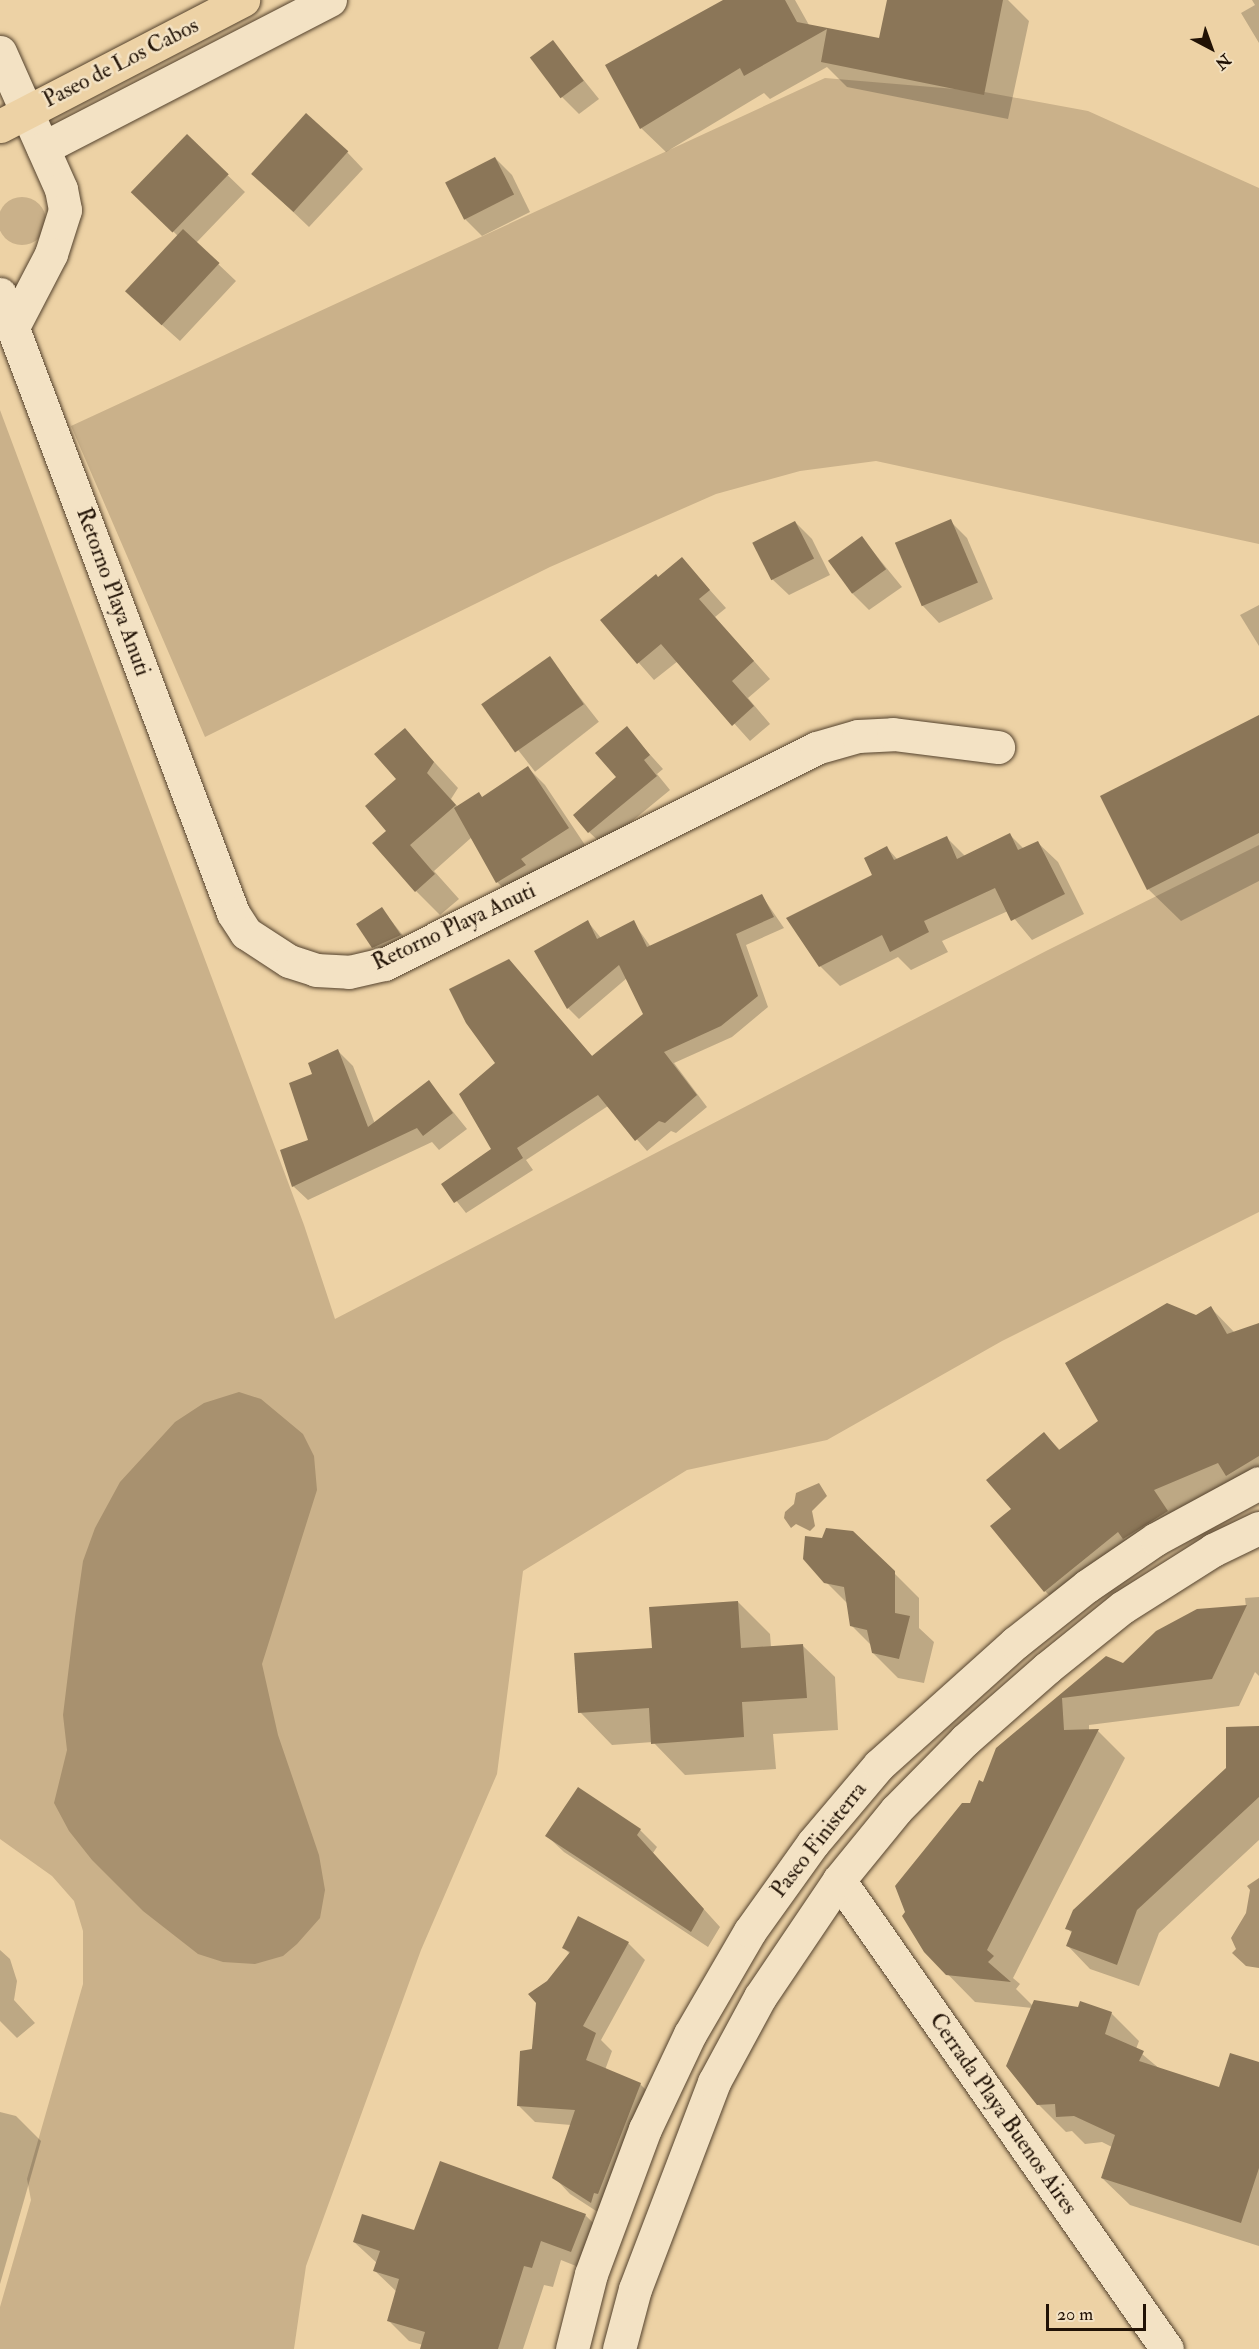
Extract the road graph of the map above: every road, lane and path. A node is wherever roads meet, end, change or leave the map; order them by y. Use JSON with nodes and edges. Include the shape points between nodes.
{"nodes":[{"id":1,"x":243,"y":0,"type":"edge"},
{"id":2,"x":330,"y":0,"type":"edge"},
{"id":3,"x":0,"y":52,"type":"edge"},
{"id":4,"x":13,"y":119,"type":"edge"},
{"id":5,"x":43,"y":148,"type":"junction"},
{"id":6,"x":0,"y":294,"type":"edge"},
{"id":7,"x":14,"y":326,"type":"junction"},
{"id":8,"x":998,"y":747,"type":"dead end"},
{"id":9,"x":1259,"y":1483,"type":"edge"},
{"id":10,"x":1259,"y":1528,"type":"edge"},
{"id":11,"x":839,"y":1880,"type":"junction"},
{"id":12,"x":572,"y":2349,"type":"edge"},
{"id":13,"x":619,"y":2349,"type":"edge"},
{"id":14,"x":1167,"y":2349,"type":"edge"}],
"edges":[{"from":1,"to":4,"type":"main road","name":"Paseo de Los Cabos"},
{"from":2,"to":5,"type":"street"},
{"from":3,"to":4,"type":"street"},
{"from":4,"to":5,"type":"street"},
{"from":5,"to":7,"type":"street","via":[[61,189],[65,210],[51,254]]},
{"from":6,"to":7,"type":"street","name":"Retorno Playa Anuti"},
{"from":7,"to":8,"type":"street","name":"Retorno Playa Anuti","via":[[233,913],[246,933],[289,962],[316,970],[349,972],[385,964],[816,748],[858,736],[893,734]]},
{"from":9,"to":12,"type":"street","name":"Paseo Finisterra","via":[[1156,1539],[1087,1586],[1016,1643],[879,1765],[813,1843],[750,1931],[690,2034],[645,2129],[591,2274]]},
{"from":10,"to":11,"type":"street","name":"Paseo Finisterra","via":[[1213,1550],[1123,1607],[1047,1668],[950,1755],[896,1810]]},
{"from":11,"to":13,"type":"street","name":"Paseo Finisterra","via":[[760,1997],[714,2082],[673,2184]]},
{"from":11,"to":14,"type":"street","name":"Cerrada Playa Buenos Aires"}]}
